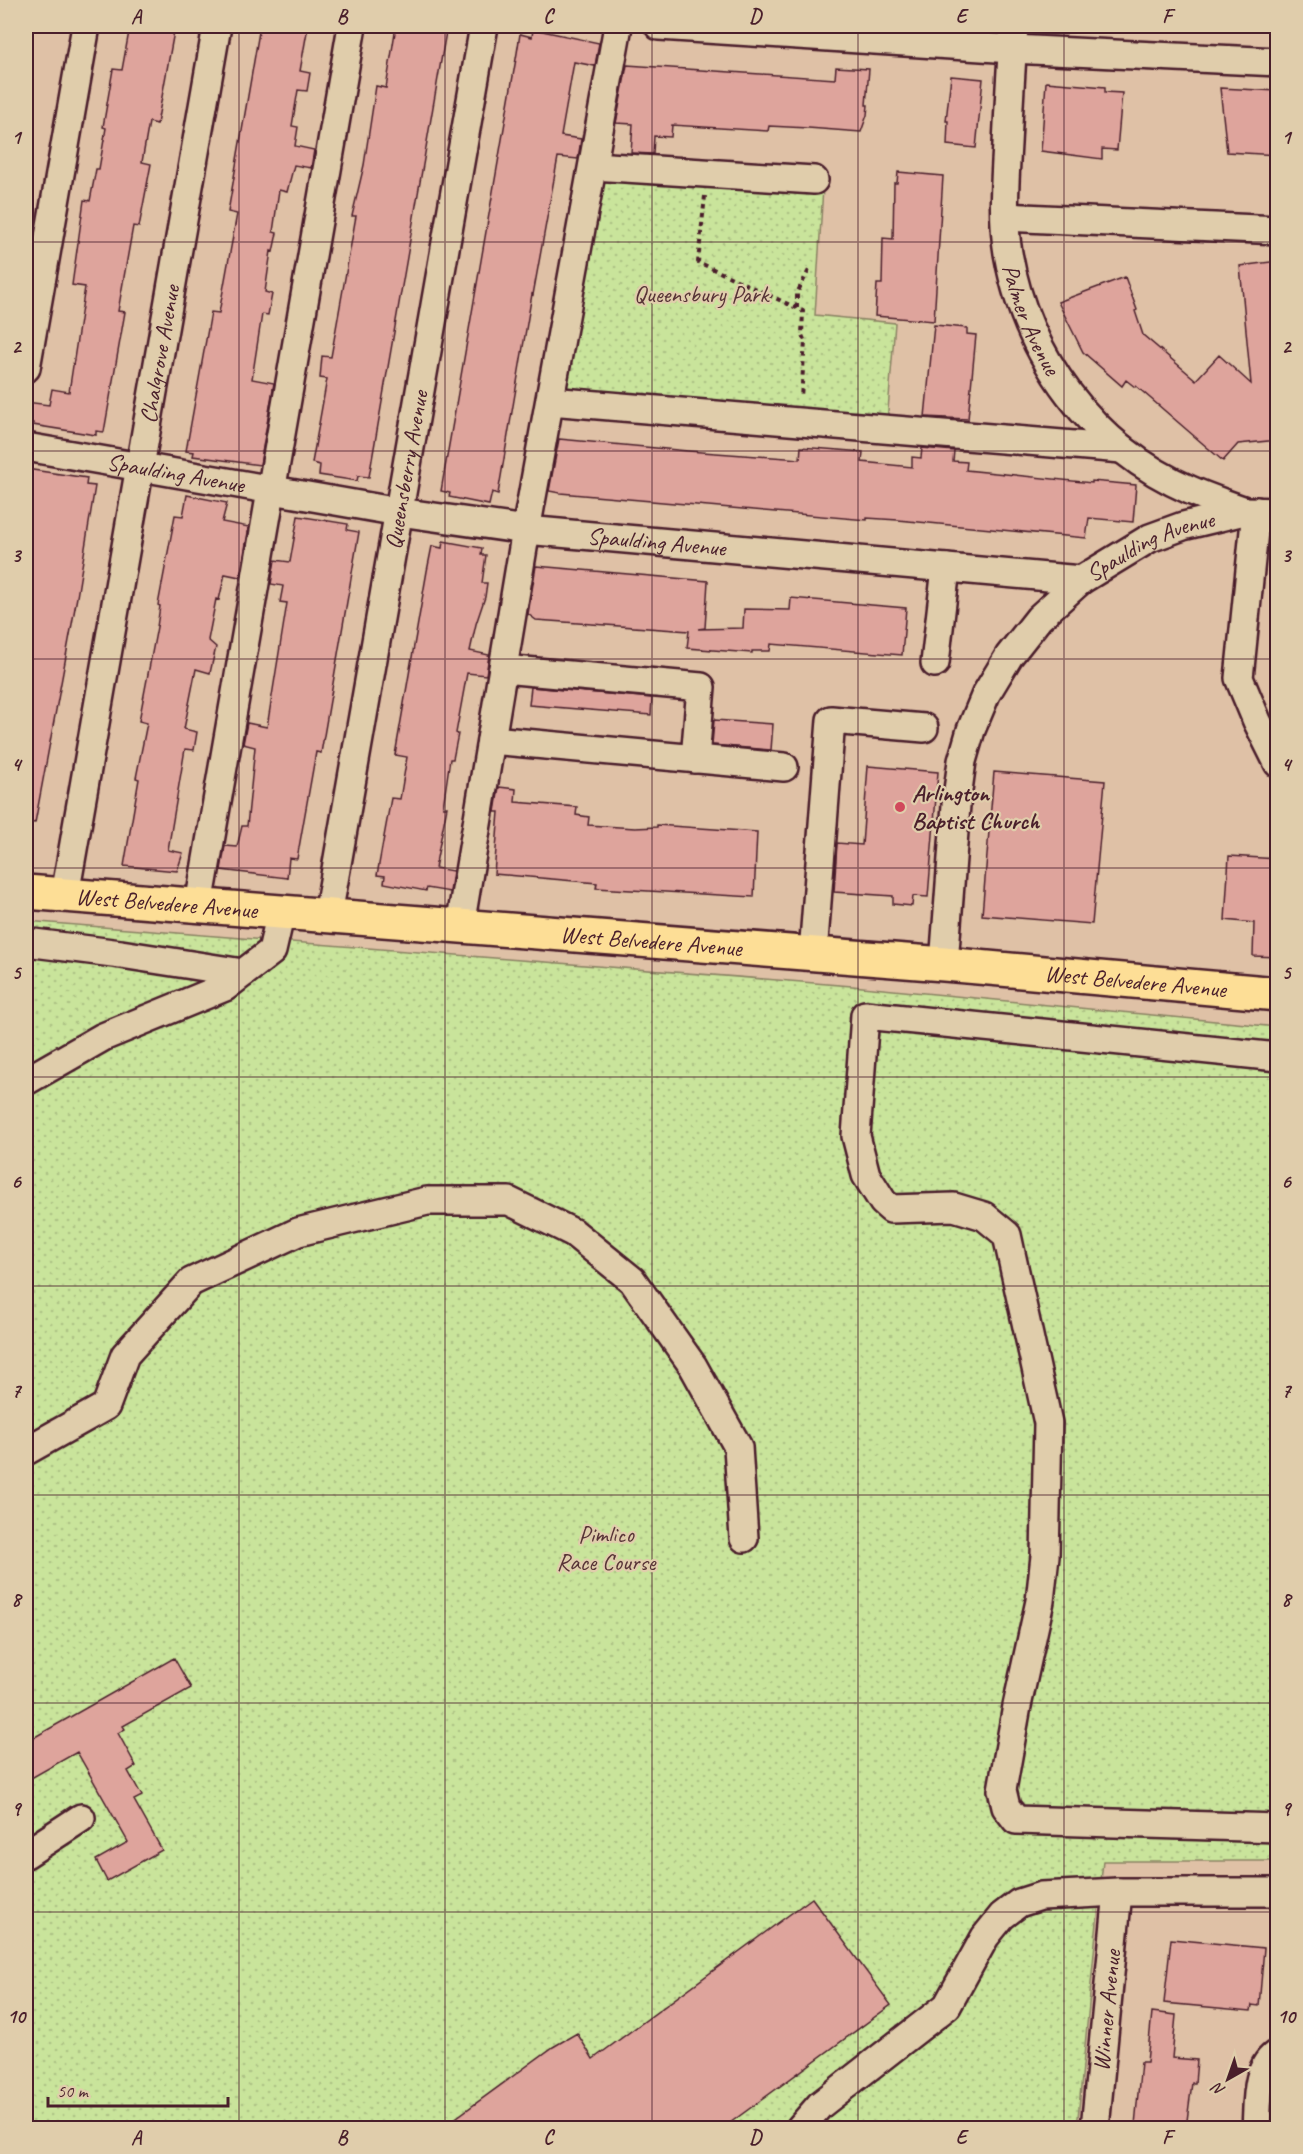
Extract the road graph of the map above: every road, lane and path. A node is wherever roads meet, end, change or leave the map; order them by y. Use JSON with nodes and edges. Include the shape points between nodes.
{"nodes":[{"id":1,"x":86,"y":26,"type":"edge"},
{"id":2,"x":217,"y":26,"type":"edge"},
{"id":3,"x":352,"y":26,"type":"edge"},
{"id":4,"x":484,"y":26,"type":"edge"},
{"id":5,"x":618,"y":26,"type":"edge"},
{"id":6,"x":659,"y":26,"type":"edge"},
{"id":7,"x":1013,"y":37,"type":"edge"},
{"id":8,"x":1278,"y":63,"type":"edge"},
{"id":9,"x":593,"y":166,"type":"junction"},
{"id":10,"x":707,"y":173,"type":"junction"},
{"id":11,"x":814,"y":180,"type":"dead end"},
{"id":12,"x":1006,"y":217,"type":"junction"},
{"id":13,"x":1278,"y":230,"type":"edge"},
{"id":14,"x":810,"y":268,"type":"dead end"},
{"id":15,"x":797,"y":308,"type":"junction"},
{"id":16,"x":26,"y":368,"type":"edge"},
{"id":17,"x":550,"y":400,"type":"junction"},
{"id":18,"x":799,"y":422,"type":"junction"},
{"id":19,"x":26,"y":447,"type":"edge"},
{"id":20,"x":1122,"y":449,"type":"junction"},
{"id":21,"x":141,"y":466,"type":"junction"},
{"id":22,"x":272,"y":489,"type":"junction"},
{"id":23,"x":399,"y":512,"type":"junction"},
{"id":24,"x":1260,"y":512,"type":"edge"},
{"id":25,"x":526,"y":530,"type":"junction"},
{"id":26,"x":946,"y":568,"type":"junction"},
{"id":27,"x":1081,"y":580,"type":"junction"},
{"id":28,"x":935,"y":663,"type":"dead end"},
{"id":29,"x":503,"y":669,"type":"junction"},
{"id":30,"x":924,"y":728,"type":"dead end"},
{"id":31,"x":491,"y":740,"type":"junction"},
{"id":32,"x":695,"y":759,"type":"junction"},
{"id":33,"x":1278,"y":763,"type":"edge"},
{"id":34,"x":784,"y":767,"type":"dead end"},
{"id":35,"x":26,"y":892,"type":"edge"},
{"id":36,"x":65,"y":895,"type":"junction"},
{"id":37,"x":199,"y":905,"type":"junction"},
{"id":38,"x":281,"y":912,"type":"junction"},
{"id":39,"x":328,"y":915,"type":"junction"},
{"id":40,"x":460,"y":926,"type":"junction"},
{"id":41,"x":26,"y":942,"type":"edge"},
{"id":42,"x":813,"y":954,"type":"junction"},
{"id":43,"x":944,"y":964,"type":"junction"},
{"id":44,"x":243,"y":973,"type":"junction"},
{"id":45,"x":1278,"y":994,"type":"edge"},
{"id":46,"x":1278,"y":1057,"type":"edge"},
{"id":47,"x":26,"y":1081,"type":"edge"},
{"id":48,"x":26,"y":1451,"type":"edge"},
{"id":49,"x":744,"y":1539,"type":"dead end"},
{"id":50,"x":81,"y":1818,"type":"dead end"},
{"id":51,"x":1278,"y":1828,"type":"edge"},
{"id":52,"x":26,"y":1854,"type":"edge"},
{"id":53,"x":1118,"y":1892,"type":"junction"},
{"id":54,"x":1278,"y":1892,"type":"edge"},
{"id":55,"x":1278,"y":2053,"type":"edge"},
{"id":56,"x":800,"y":2128,"type":"edge"},
{"id":57,"x":1095,"y":2128,"type":"edge"},
{"id":58,"x":1256,"y":2128,"type":"edge"}],
"edges":[{"from":1,"to":16,"type":"street"},
{"from":2,"to":21,"type":"street","name":"Chalgrove Avenue"},
{"from":3,"to":22,"type":"street"},
{"from":4,"to":23,"type":"street","name":"Queensberry Avenue"},
{"from":5,"to":9,"type":"street"},
{"from":6,"to":7,"type":"street"},
{"from":7,"to":8,"type":"street"},
{"from":7,"to":12,"type":"street","name":"Palmer Avenue"},
{"from":9,"to":10,"type":"street"},
{"from":9,"to":17,"type":"street"},
{"from":10,"to":11,"type":"street"},
{"from":10,"to":15,"type":"path","via":[[698,262]]},
{"from":12,"to":13,"type":"street"},
{"from":12,"to":20,"type":"street","name":"Palmer Avenue","via":[[1008,252],[1018,297],[1035,341],[1091,421]]},
{"from":14,"to":15,"type":"path","via":[[798,293]]},
{"from":15,"to":18,"type":"path","via":[[803,311],[805,342]]},
{"from":17,"to":18,"type":"street"},
{"from":17,"to":25,"type":"street"},
{"from":18,"to":20,"type":"street"},
{"from":19,"to":21,"type":"street","name":"Spaulding Avenue"},
{"from":20,"to":24,"type":"street","name":"Palmer Avenue","via":[[1188,489]]},
{"from":21,"to":22,"type":"street","name":"Spaulding Avenue"},
{"from":21,"to":36,"type":"street","name":"Chalgrove Avenue"},
{"from":22,"to":23,"type":"street","name":"Spaulding Avenue"},
{"from":22,"to":37,"type":"street"},
{"from":23,"to":25,"type":"street","name":"Spaulding Avenue"},
{"from":23,"to":39,"type":"street","name":"Queensberry Avenue"},
{"from":24,"to":27,"type":"street","name":"Spaulding Avenue","via":[[1183,526],[1150,538]]},
{"from":24,"to":33,"type":"street","via":[[1239,678]]},
{"from":25,"to":26,"type":"street","name":"Spaulding Avenue"},
{"from":25,"to":29,"type":"street"},
{"from":26,"to":27,"type":"street","name":"Spaulding Avenue"},
{"from":26,"to":28,"type":"street"},
{"from":27,"to":43,"type":"street","via":[[1039,618],[1009,656],[986,694],[971,730],[956,805]]},
{"from":29,"to":31,"type":"street"},
{"from":29,"to":32,"type":"street","via":[[701,687]]},
{"from":30,"to":42,"type":"street","via":[[831,720]]},
{"from":31,"to":32,"type":"street"},
{"from":31,"to":40,"type":"street"},
{"from":32,"to":34,"type":"street"},
{"from":35,"to":36,"type":"main road","name":"West Belvedere Avenue"},
{"from":36,"to":37,"type":"main road","name":"West Belvedere Avenue"},
{"from":37,"to":38,"type":"main road","name":"West Belvedere Avenue"},
{"from":38,"to":39,"type":"main road","name":"West Belvedere Avenue"},
{"from":38,"to":44,"type":"street","via":[[272,951]]},
{"from":39,"to":40,"type":"main road","name":"West Belvedere Avenue"},
{"from":40,"to":42,"type":"main road","name":"West Belvedere Avenue"},
{"from":41,"to":44,"type":"street"},
{"from":42,"to":43,"type":"main road","name":"West Belvedere Avenue"},
{"from":43,"to":45,"type":"main road","name":"West Belvedere Avenue"},
{"from":44,"to":47,"type":"street","via":[[225,987],[104,1037]]},
{"from":46,"to":51,"type":"street","via":[[865,1015],[856,1137],[866,1175],[891,1209],[954,1207],[984,1216],[1007,1235],[1048,1423],[1045,1557],[1002,1790],[1006,1807],[1016,1820]]},
{"from":48,"to":49,"type":"street","via":[[106,1406],[125,1355],[191,1282],[298,1232],[427,1201],[509,1201],[574,1233],[632,1280],[693,1366],[738,1447]]},
{"from":50,"to":52,"type":"street"},
{"from":53,"to":54,"type":"street"},
{"from":53,"to":56,"type":"street","via":[[1041,1896],[1018,1903],[986,1937],[947,2006],[820,2105]]},
{"from":53,"to":57,"type":"street","name":"Winner Avenue"},
{"from":55,"to":58,"type":"street","via":[[1267,2063],[1260,2080]]}]}
